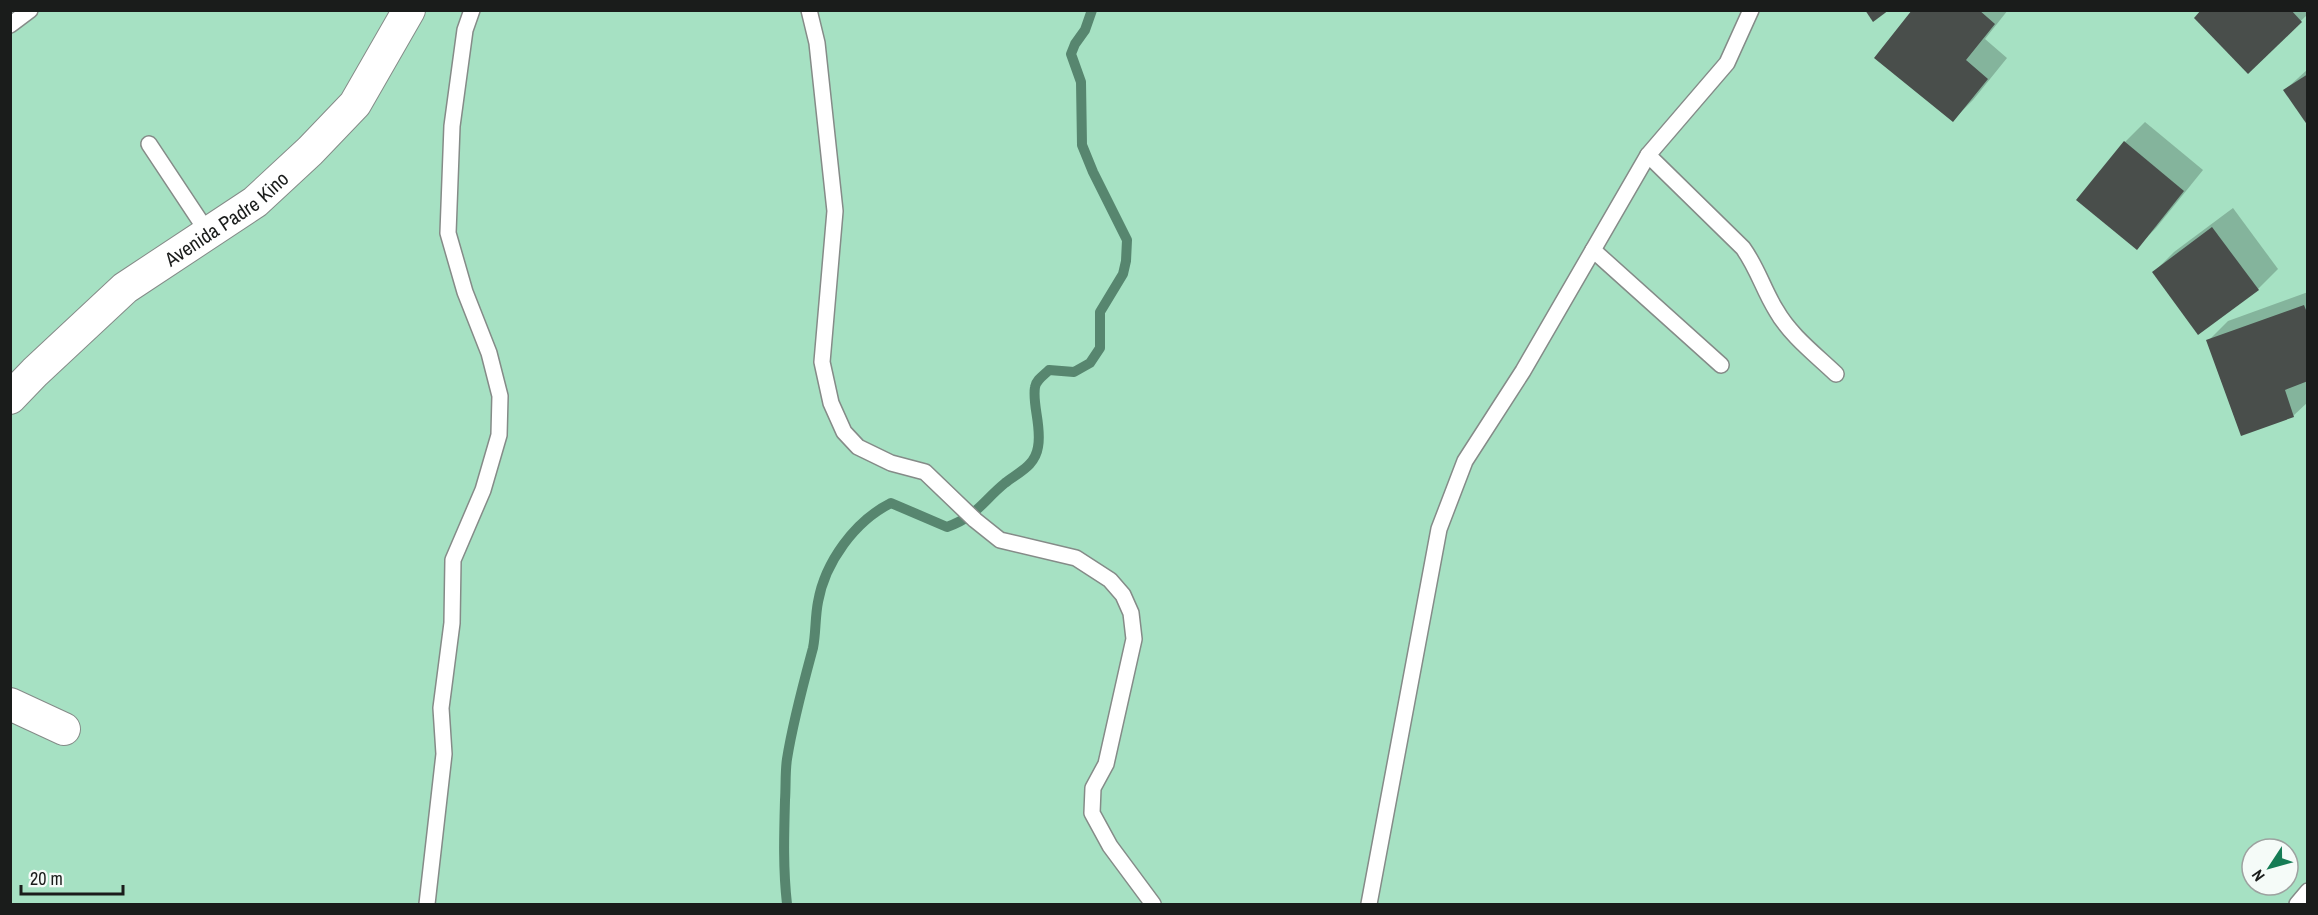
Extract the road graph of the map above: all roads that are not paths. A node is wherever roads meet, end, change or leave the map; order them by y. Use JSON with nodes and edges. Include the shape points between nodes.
{"nodes":[{"id":1,"x":30,"y":10,"type":"edge"},
{"id":2,"x":409,"y":10,"type":"edge"},
{"id":3,"x":472,"y":10,"type":"edge"},
{"id":4,"x":809,"y":10,"type":"edge"},
{"id":5,"x":1751,"y":10,"type":"edge"},
{"id":6,"x":10,"y":25,"type":"edge"},
{"id":7,"x":149,"y":144,"type":"dead end"},
{"id":8,"x":1648,"y":155,"type":"junction"},
{"id":9,"x":208,"y":233,"type":"junction"},
{"id":10,"x":1593,"y":250,"type":"junction"},
{"id":11,"x":1722,"y":365,"type":"dead end"},
{"id":12,"x":1836,"y":375,"type":"dead end"},
{"id":13,"x":10,"y":398,"type":"edge"},
{"id":14,"x":10,"y":704,"type":"edge"},
{"id":15,"x":64,"y":729,"type":"dead end"},
{"id":16,"x":2307,"y":891,"type":"edge"},
{"id":17,"x":427,"y":904,"type":"edge"},
{"id":18,"x":1153,"y":904,"type":"edge"},
{"id":19,"x":1369,"y":904,"type":"edge"},
{"id":20,"x":2297,"y":904,"type":"edge"}],
"edges":[{"from":1,"to":6,"type":"lane"},
{"from":2,"to":9,"type":"street","name":"Avenida Padre Kino","via":[[355,104],[255,202]]},
{"from":3,"to":17,"type":"lane","via":[[465,30],[452,126],[448,233],[500,396],[499,435],[483,490],[453,560],[452,623],[441,708],[444,754]]},
{"from":4,"to":18,"type":"lane","via":[[817,43],[835,211],[822,362],[831,403],[844,432],[858,447],[925,472],[1000,540],[1076,558],[1110,580],[1123,595],[1131,613],[1134,639],[1106,764],[1094,788],[1092,813],[1110,846]]},
{"from":5,"to":8,"type":"lane","via":[[1727,63]]},
{"from":7,"to":9,"type":"lane"},
{"from":8,"to":10,"type":"lane"},
{"from":8,"to":12,"type":"lane","via":[[1743,248],[1783,320]]},
{"from":9,"to":13,"type":"street","name":"Avenida Padre Kino","via":[[125,288]]},
{"from":10,"to":11,"type":"lane"},
{"from":10,"to":19,"type":"lane","via":[[1465,461],[1438,529]]},
{"from":14,"to":15,"type":"street"},
{"from":16,"to":20,"type":"lane"}]}
